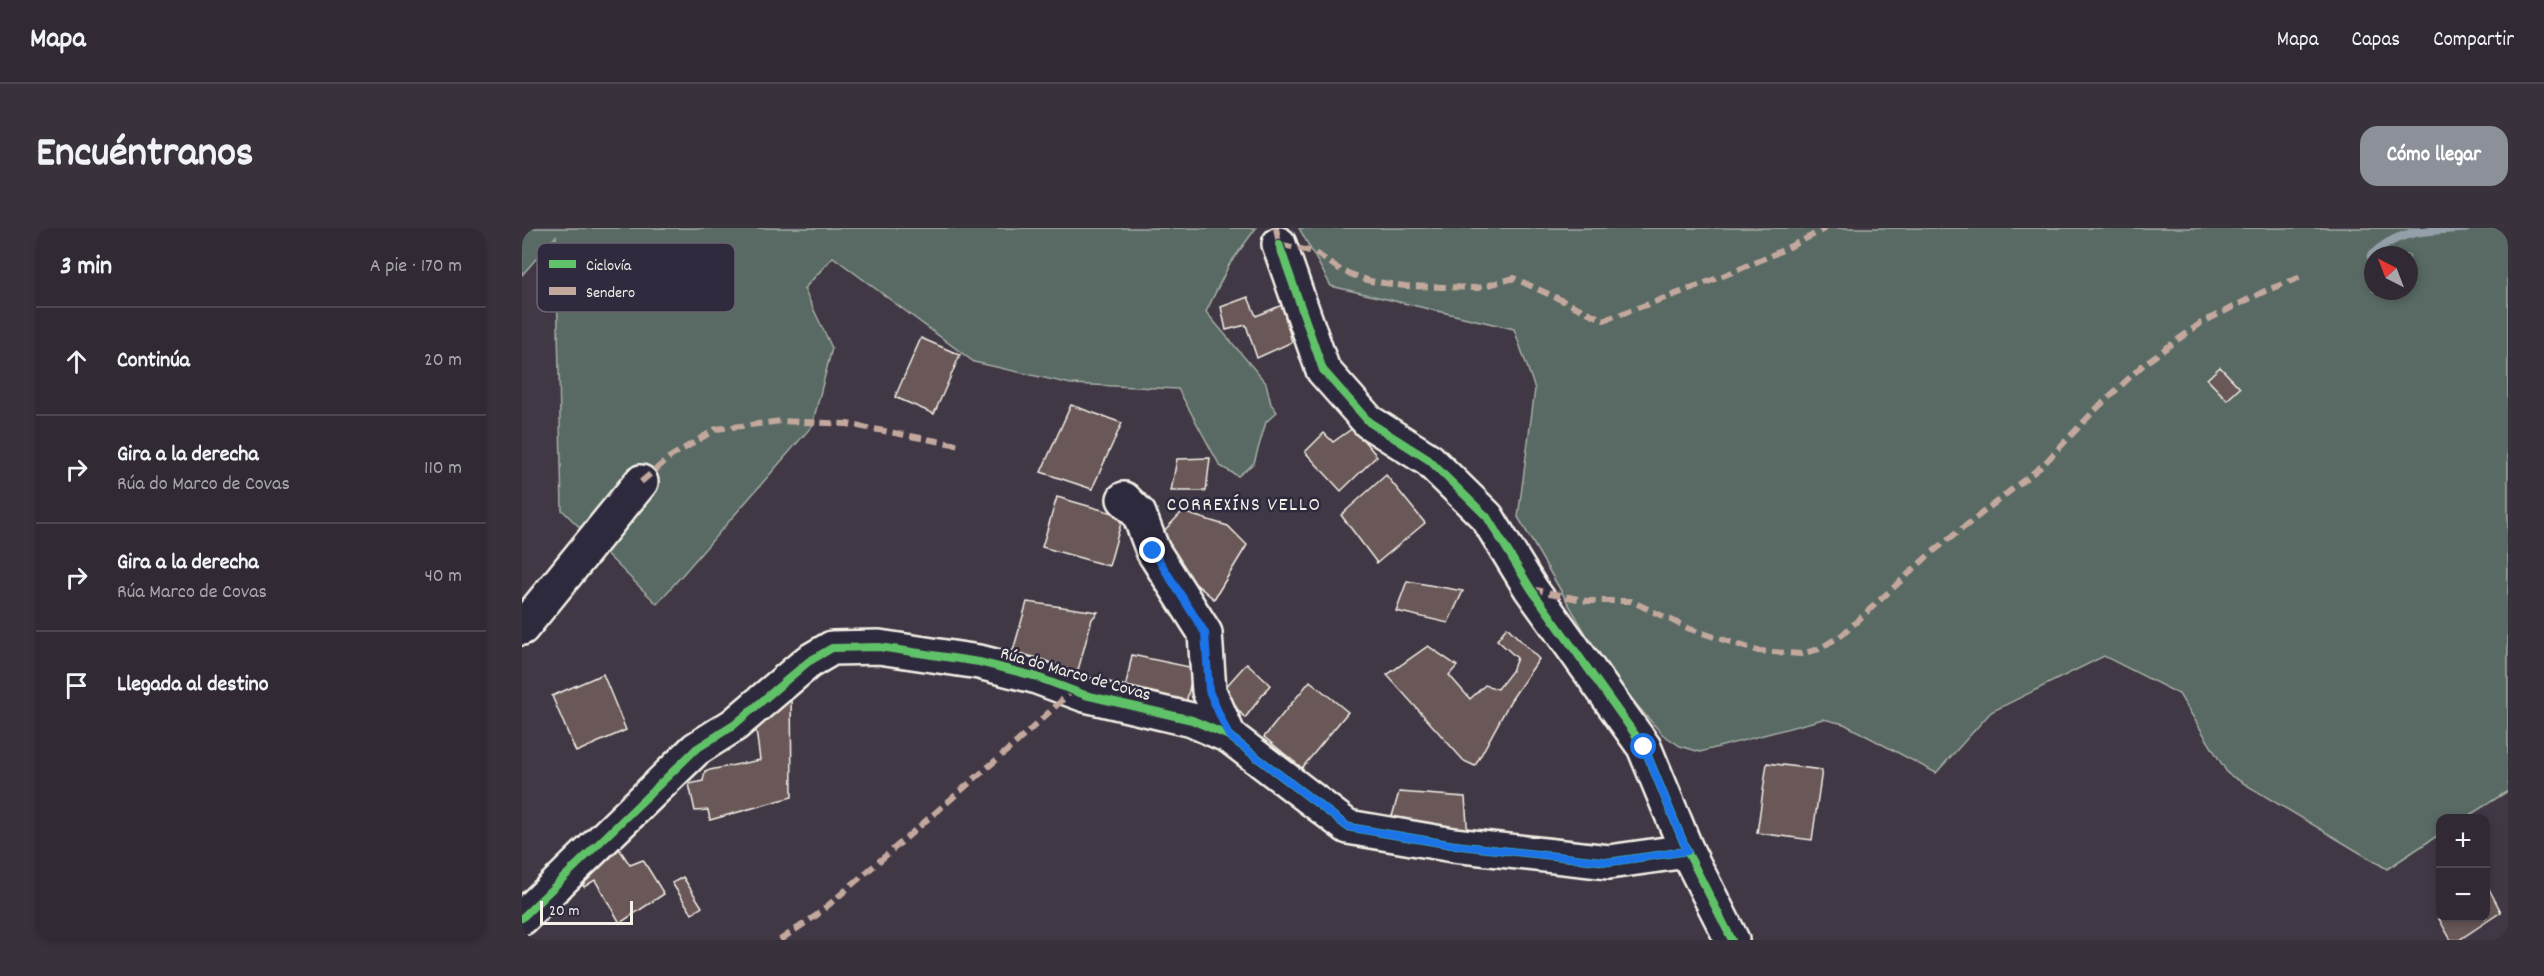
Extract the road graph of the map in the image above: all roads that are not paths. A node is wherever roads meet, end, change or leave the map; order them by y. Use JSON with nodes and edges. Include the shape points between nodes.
{"nodes":[{"id":1,"x":1279,"y":244,"type":"dead end"},
{"id":2,"x":641,"y":482,"type":"dead end"},
{"id":3,"x":1124,"y":499,"type":"dead end"},
{"id":4,"x":522,"y":628,"type":"edge"},
{"id":5,"x":1229,"y":736,"type":"junction"},
{"id":6,"x":1687,"y":851,"type":"junction"},
{"id":7,"x":522,"y":918,"type":"edge"},
{"id":8,"x":1732,"y":940,"type":"edge"}],
"edges":[{"from":1,"to":6,"type":"street","via":[[1323,370],[1368,422],[1429,460],[1487,517],[1530,589],[1644,747]]},
{"from":2,"to":4,"type":"street"},
{"from":3,"to":5,"type":"street","via":[[1139,514],[1153,551],[1205,633],[1209,691]]},
{"from":5,"to":6,"type":"street","name":"Rúa do Marco de Covas","via":[[1348,827],[1453,845],[1610,862]]},
{"from":5,"to":7,"type":"street","name":"Rúa do Marco de Covas","via":[[1192,720],[1072,691],[1035,676],[979,662],[879,647],[832,648],[808,662],[734,724],[696,749]]},
{"from":6,"to":8,"type":"street"}]}
